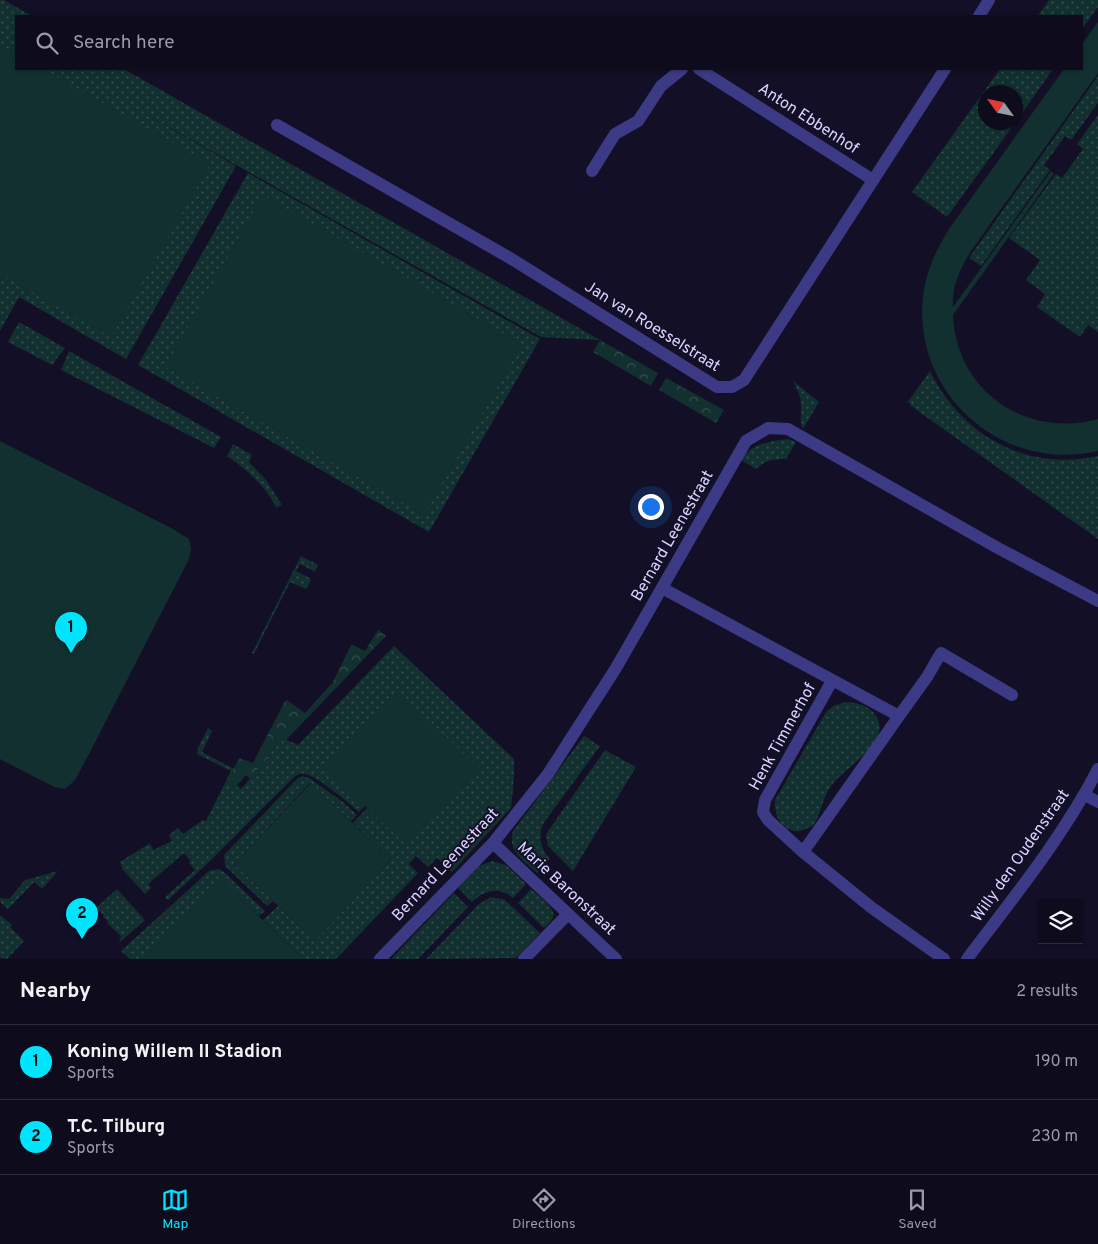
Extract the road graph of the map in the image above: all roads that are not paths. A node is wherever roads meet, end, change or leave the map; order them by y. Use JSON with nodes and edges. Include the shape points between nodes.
{"nodes":[{"id":1,"x":989,"y":0,"type":"edge"},
{"id":2,"x":980,"y":15,"type":"edge"},
{"id":3,"x":681,"y":70,"type":"edge"},
{"id":4,"x":701,"y":70,"type":"edge"},
{"id":5,"x":944,"y":70,"type":"edge"},
{"id":6,"x":277,"y":125,"type":"dead end"},
{"id":7,"x":592,"y":171,"type":"dead end"},
{"id":8,"x":874,"y":180,"type":"junction"},
{"id":9,"x":662,"y":588,"type":"junction"},
{"id":10,"x":1098,"y":601,"type":"edge"},
{"id":11,"x":832,"y":681,"type":"junction"},
{"id":12,"x":1012,"y":694,"type":"dead end"},
{"id":13,"x":899,"y":716,"type":"junction"},
{"id":14,"x":1098,"y":769,"type":"edge"},
{"id":15,"x":1085,"y":795,"type":"junction"},
{"id":16,"x":1098,"y":802,"type":"edge"},
{"id":17,"x":493,"y":843,"type":"junction"},
{"id":18,"x":803,"y":852,"type":"junction"},
{"id":19,"x":568,"y":914,"type":"junction"},
{"id":20,"x":380,"y":959,"type":"edge"},
{"id":21,"x":524,"y":959,"type":"edge"},
{"id":22,"x":616,"y":959,"type":"edge"},
{"id":23,"x":944,"y":959,"type":"edge"},
{"id":24,"x":967,"y":959,"type":"edge"}],
"edges":[{"from":1,"to":2,"type":"street"},
{"from":3,"to":7,"type":"street","via":[[660,86],[638,121],[615,134]]},
{"from":4,"to":8,"type":"street","name":"Anton Ebbenhof"},
{"from":5,"to":8,"type":"street","name":"Jan van Roesselstraat"},
{"from":6,"to":8,"type":"street","name":"Jan van Roesselstraat","via":[[510,258],[717,387],[732,386],[744,380]]},
{"from":9,"to":10,"type":"street","name":"Bernard Leenestraat","via":[[746,441],[768,428],[788,428],[996,547]]},
{"from":9,"to":11,"type":"street","name":"Henk Timmerhof"},
{"from":9,"to":17,"type":"street","name":"Bernard Leenestraat","via":[[616,668],[548,774]]},
{"from":11,"to":13,"type":"street","name":"Henk Timmerhof"},
{"from":11,"to":18,"type":"street","name":"Henk Timmerhof","via":[[765,800],[763,812],[768,820]]},
{"from":12,"to":13,"type":"street","via":[[941,653]]},
{"from":13,"to":18,"type":"street"},
{"from":14,"to":15,"type":"street","name":"Willy den Oudenstraat"},
{"from":15,"to":16,"type":"street"},
{"from":15,"to":24,"type":"street","name":"Willy den Oudenstraat"},
{"from":17,"to":19,"type":"street","name":"Marie Baronstraat"},
{"from":17,"to":20,"type":"street","name":"Bernard Leenestraat"},
{"from":18,"to":23,"type":"street","name":"Henk Timmerhof","via":[[872,908]]},
{"from":19,"to":21,"type":"street"},
{"from":19,"to":22,"type":"street","name":"Marie Baronstraat"}]}
